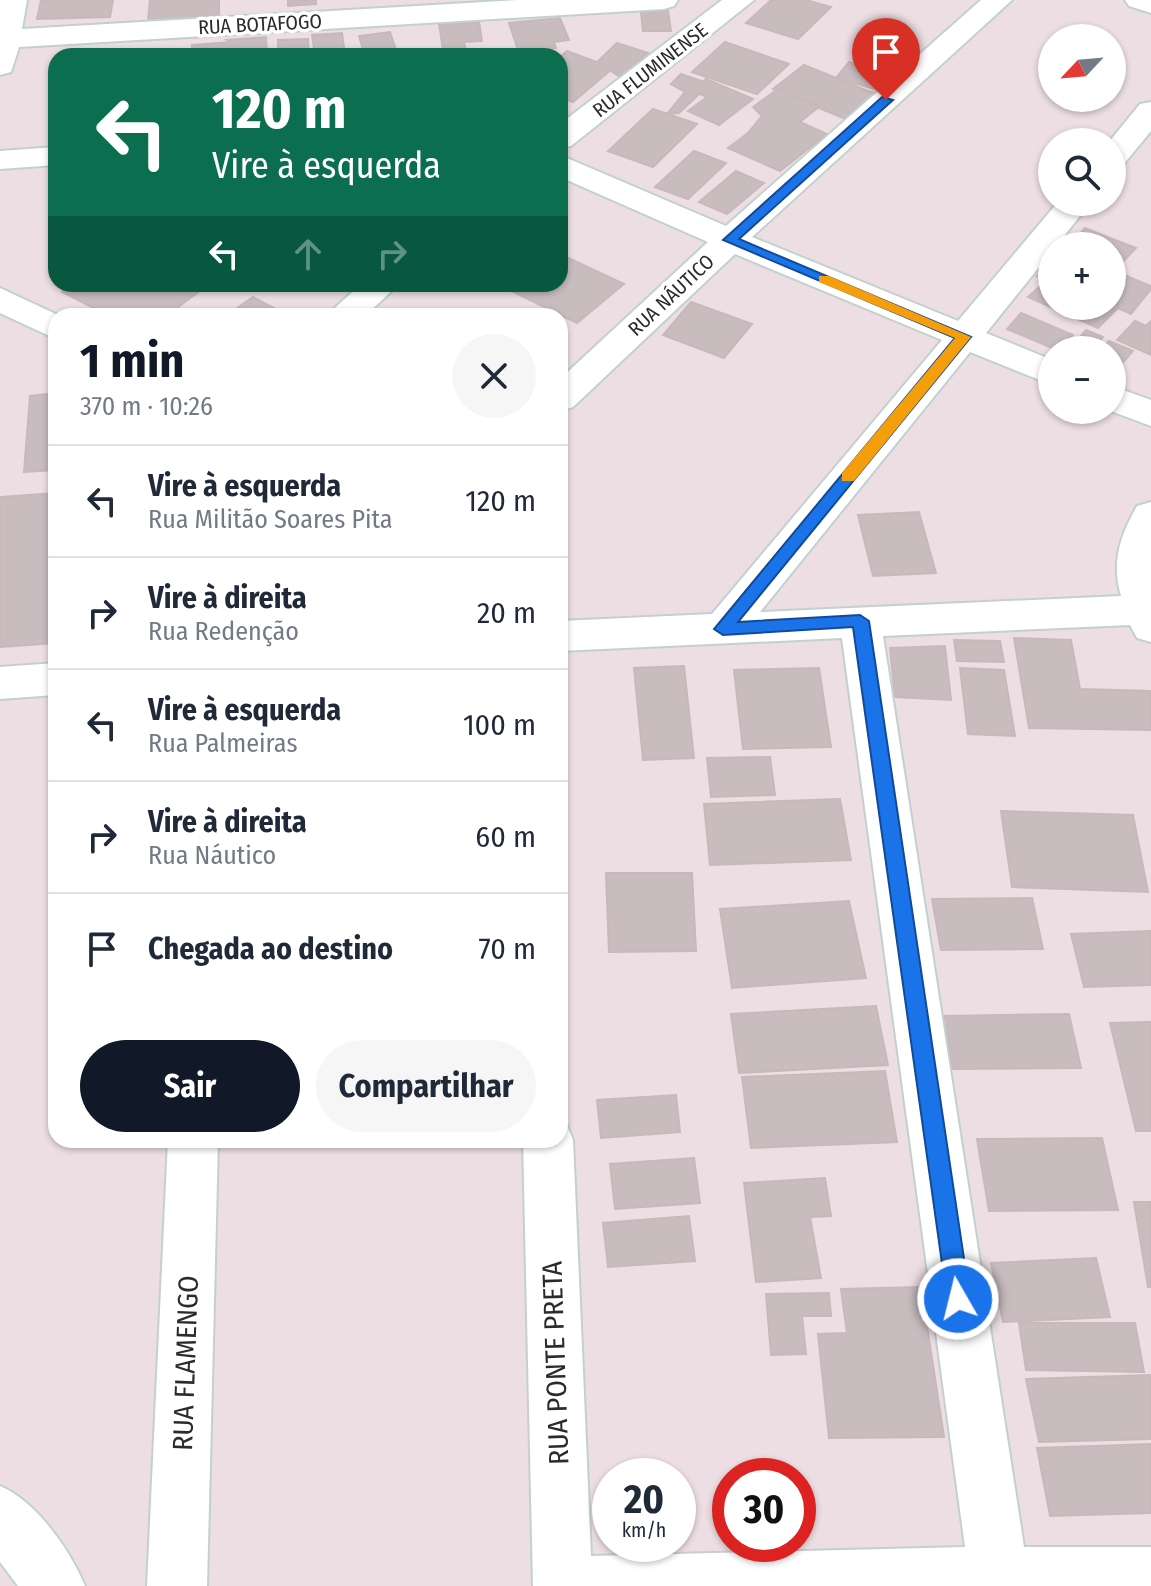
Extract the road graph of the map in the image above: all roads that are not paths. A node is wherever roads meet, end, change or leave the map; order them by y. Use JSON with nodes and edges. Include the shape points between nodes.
{"nodes":[{"id":1,"x":13,"y":0,"type":"edge"},
{"id":2,"x":664,"y":0,"type":"edge"},
{"id":3,"x":740,"y":0,"type":"edge"},
{"id":4,"x":998,"y":0,"type":"edge"},
{"id":5,"x":1139,"y":0,"type":"edge"},
{"id":6,"x":1151,"y":4,"type":"edge"},
{"id":7,"x":2,"y":48,"type":"edge"},
{"id":8,"x":1151,"y":111,"type":"edge"},
{"id":9,"x":568,"y":133,"type":"edge"},
{"id":10,"x":1126,"y":141,"type":"edge"},
{"id":11,"x":48,"y":157,"type":"edge"},
{"id":12,"x":0,"y":160,"type":"edge"},
{"id":13,"x":568,"y":169,"type":"edge"},
{"id":14,"x":1063,"y":216,"type":"edge"},
{"id":15,"x":730,"y":240,"type":"junction"},
{"id":16,"x":372,"y":292,"type":"edge"},
{"id":17,"x":0,"y":299,"type":"edge"},
{"id":18,"x":353,"y":308,"type":"edge"},
{"id":19,"x":48,"y":324,"type":"edge"},
{"id":20,"x":964,"y":337,"type":"junction"},
{"id":21,"x":1038,"y":367,"type":"edge"},
{"id":22,"x":568,"y":392,"type":"edge"},
{"id":23,"x":1126,"y":404,"type":"edge"},
{"id":24,"x":1151,"y":414,"type":"edge"},
{"id":25,"x":1151,"y":516,"type":"edge"},
{"id":26,"x":568,"y":609,"type":"edge"},
{"id":27,"x":1149,"y":615,"type":"edge"},
{"id":28,"x":860,"y":621,"type":"junction"},
{"id":29,"x":723,"y":629,"type":"junction"},
{"id":30,"x":609,"y":633,"type":"junction"},
{"id":31,"x":568,"y":636,"type":"edge"},
{"id":32,"x":48,"y":680,"type":"edge"},
{"id":33,"x":0,"y":683,"type":"edge"},
{"id":34,"x":193,"y":1148,"type":"edge"},
{"id":35,"x":548,"y":1148,"type":"edge"},
{"id":36,"x":0,"y":1515,"type":"edge"},
{"id":37,"x":1151,"y":1577,"type":"edge"},
{"id":38,"x":999,"y":1581,"type":"edge"},
{"id":39,"x":55,"y":1586,"type":"edge"},
{"id":40,"x":177,"y":1586,"type":"edge"},
{"id":41,"x":563,"y":1586,"type":"edge"}],
"edges":[{"from":1,"to":7,"type":"street"},
{"from":2,"to":7,"type":"street","name":"RUA BOTAFOGO"},
{"from":3,"to":9,"type":"street","name":"RUA FLUMINENSE"},
{"from":4,"to":15,"type":"street","name":"RUA NÁUTICO"},
{"from":5,"to":6,"type":"street"},
{"from":8,"to":10,"type":"street"},
{"from":11,"to":12,"type":"street"},
{"from":13,"to":15,"type":"street"},
{"from":14,"to":20,"type":"street"},
{"from":15,"to":20,"type":"street"},
{"from":15,"to":22,"type":"street","name":"RUA NÁUTICO"},
{"from":16,"to":18,"type":"street"},
{"from":17,"to":19,"type":"street"},
{"from":20,"to":21,"type":"street"},
{"from":20,"to":29,"type":"street"},
{"from":23,"to":24,"type":"street"},
{"from":25,"to":27,"type":"street","via":[[1135,549],[1132,575]]},
{"from":26,"to":30,"type":"street"},
{"from":27,"to":28,"type":"street"},
{"from":28,"to":29,"type":"street"},
{"from":28,"to":38,"type":"street"},
{"from":29,"to":30,"type":"street"},
{"from":30,"to":31,"type":"street"},
{"from":32,"to":33,"type":"street"},
{"from":34,"to":40,"type":"street","name":"RUA FLAMENGO"},
{"from":35,"to":41,"type":"street","name":"RUA PONTE PRETA"},
{"from":36,"to":39,"type":"street"},
{"from":37,"to":38,"type":"street"},
{"from":38,"to":41,"type":"street"}]}
